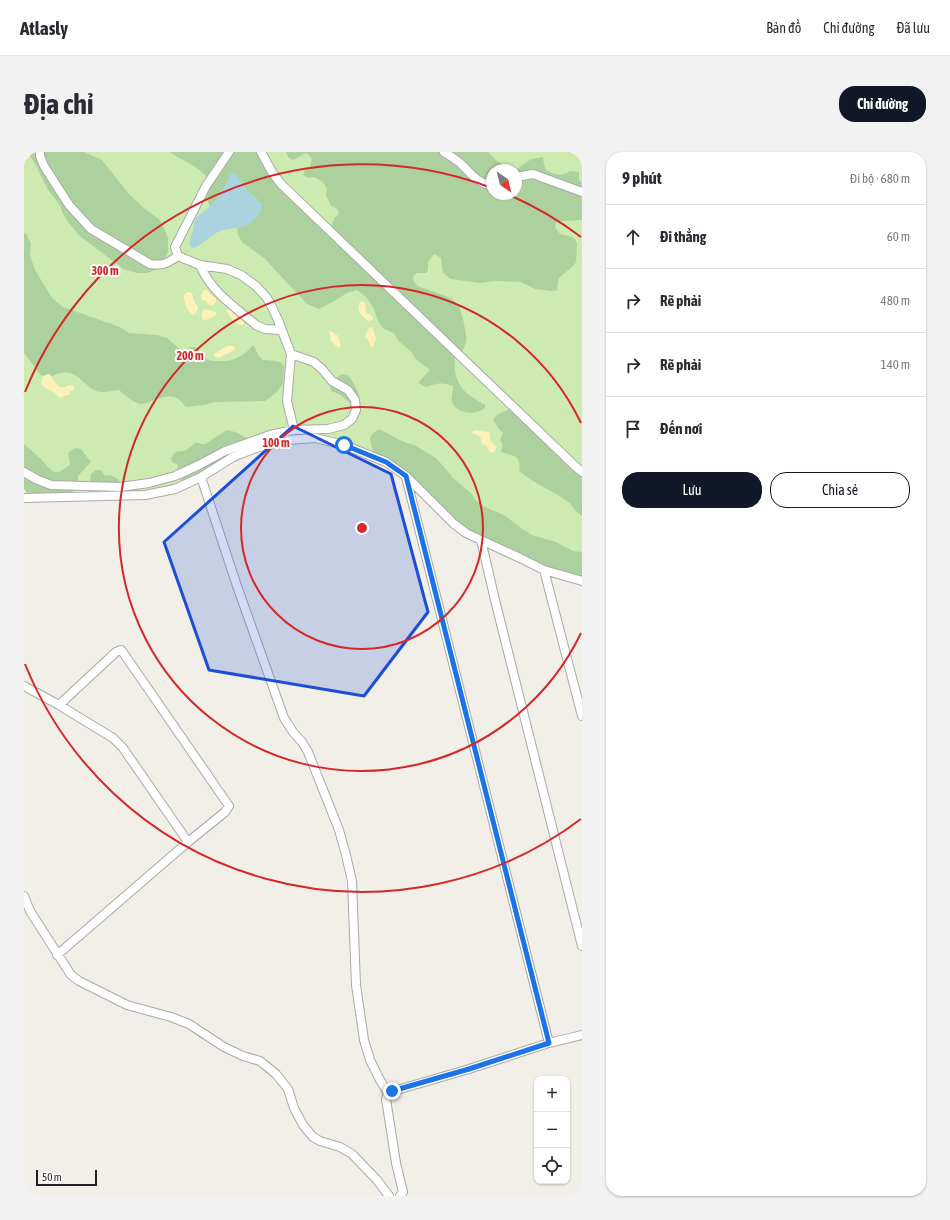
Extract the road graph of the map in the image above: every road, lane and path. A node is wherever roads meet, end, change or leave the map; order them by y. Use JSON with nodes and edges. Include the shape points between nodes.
{"nodes":[{"id":1,"x":40,"y":152,"type":"edge"},
{"id":2,"x":229,"y":152,"type":"edge"},
{"id":3,"x":261,"y":152,"type":"edge"},
{"id":4,"x":444,"y":152,"type":"edge"},
{"id":5,"x":522,"y":176,"type":"edge"},
{"id":6,"x":486,"y":184,"type":"edge"},
{"id":7,"x":582,"y":192,"type":"edge"},
{"id":8,"x":178,"y":256,"type":"junction"},
{"id":9,"x":200,"y":265,"type":"junction"},
{"id":10,"x":281,"y":330,"type":"junction"},
{"id":11,"x":291,"y":354,"type":"junction"},
{"id":12,"x":294,"y":430,"type":"junction"},
{"id":13,"x":24,"y":472,"type":"edge"},
{"id":14,"x":582,"y":472,"type":"edge"},
{"id":15,"x":406,"y":476,"type":"junction"},
{"id":16,"x":200,"y":477,"type":"junction"},
{"id":17,"x":24,"y":498,"type":"edge"},
{"id":18,"x":481,"y":540,"type":"junction"},
{"id":19,"x":544,"y":570,"type":"junction"},
{"id":20,"x":582,"y":581,"type":"edge"},
{"id":21,"x":24,"y":686,"type":"edge"},
{"id":22,"x":59,"y":705,"type":"junction"},
{"id":23,"x":582,"y":716,"type":"edge"},
{"id":24,"x":188,"y":842,"type":"junction"},
{"id":25,"x":24,"y":896,"type":"edge"},
{"id":26,"x":582,"y":946,"type":"edge"},
{"id":27,"x":57,"y":955,"type":"junction"},
{"id":28,"x":582,"y":1035,"type":"edge"},
{"id":29,"x":549,"y":1043,"type":"junction"},
{"id":30,"x":388,"y":1093,"type":"junction"},
{"id":31,"x":389,"y":1196,"type":"edge"},
{"id":32,"x":400,"y":1196,"type":"edge"}],
"edges":[{"from":1,"to":8,"type":"street","via":[[44,166],[69,205],[91,229],[150,264],[166,264]]},
{"from":2,"to":8,"type":"street","via":[[206,186],[179,239],[175,248]]},
{"from":3,"to":14,"type":"street","via":[[282,184]]},
{"from":4,"to":6,"type":"street"},
{"from":5,"to":7,"type":"street","via":[[533,174]]},
{"from":8,"to":9,"type":"street"},
{"from":9,"to":10,"type":"street","via":[[211,286],[256,325],[265,329]]},
{"from":9,"to":10,"type":"street","via":[[227,268],[256,286],[272,305]]},
{"from":10,"to":11,"type":"street"},
{"from":11,"to":12,"type":"street","via":[[287,401]]},
{"from":11,"to":12,"type":"street","via":[[314,362],[332,382],[348,390],[355,400],[356,410],[352,419],[344,425],[328,429]]},
{"from":12,"to":13,"type":"street","via":[[270,435],[225,451],[175,476],[149,483],[120,487],[51,484]]},
{"from":15,"to":16,"type":"street","via":[[386,462],[344,445],[315,438],[288,440],[256,448],[233,457]]},
{"from":15,"to":18,"type":"street","via":[[454,524]]},
{"from":15,"to":29,"type":"street"},
{"from":16,"to":17,"type":"street","via":[[175,489],[145,495]]},
{"from":16,"to":30,"type":"street","via":[[284,718],[308,752],[339,830],[352,881],[356,985],[364,1040],[370,1060]]},
{"from":18,"to":19,"type":"street"},
{"from":18,"to":26,"type":"street"},
{"from":19,"to":20,"type":"street"},
{"from":19,"to":23,"type":"street"},
{"from":21,"to":22,"type":"street"},
{"from":22,"to":24,"type":"street","via":[[113,738],[123,748]]},
{"from":22,"to":24,"type":"street","via":[[116,652],[124,652],[229,806]]},
{"from":24,"to":27,"type":"street"},
{"from":25,"to":27,"type":"street","via":[[30,911]]},
{"from":27,"to":31,"type":"street","via":[[71,975],[79,981],[127,1005],[183,1022],[224,1047],[260,1061],[276,1074],[288,1089],[294,1108],[313,1137],[352,1154]]},
{"from":28,"to":29,"type":"street"},
{"from":29,"to":30,"type":"street"},
{"from":30,"to":32,"type":"street","via":[[386,1100],[403,1192]]}]}
